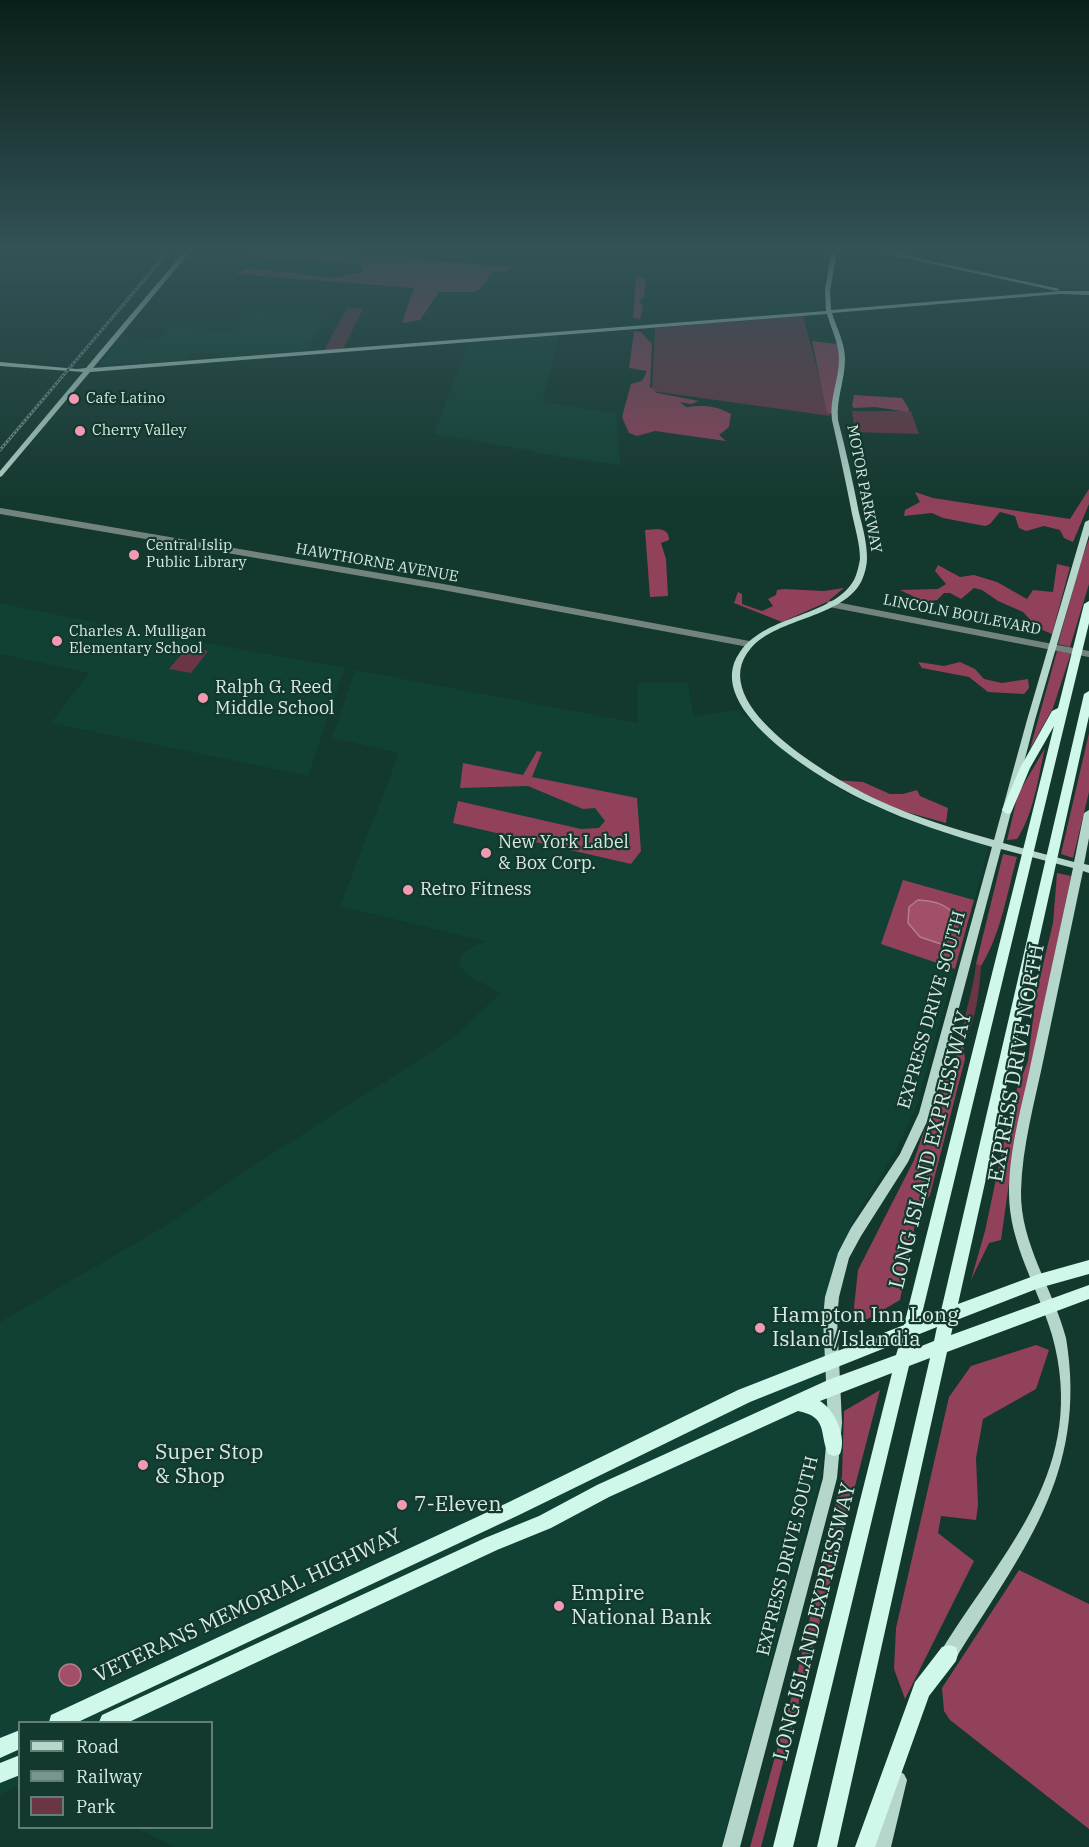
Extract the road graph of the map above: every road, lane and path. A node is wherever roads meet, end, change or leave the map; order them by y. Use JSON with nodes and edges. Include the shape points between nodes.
{"nodes":[{"id":1,"x":113,"y":339,"type":"edge"},
{"id":2,"x":474,"y":339,"type":"edge"},
{"id":3,"x":839,"y":339,"type":"edge"},
{"id":4,"x":0,"y":364,"type":"edge"},
{"id":5,"x":68,"y":369,"type":"junction"},
{"id":6,"x":85,"y":369,"type":"junction"},
{"id":7,"x":75,"y":377,"type":"junction"},
{"id":8,"x":0,"y":466,"type":"edge"},
{"id":9,"x":0,"y":475,"type":"edge"},
{"id":10,"x":0,"y":512,"type":"edge"},
{"id":11,"x":1089,"y":522,"type":"edge"},
{"id":12,"x":830,"y":604,"type":"junction"},
{"id":13,"x":1089,"y":604,"type":"edge"},
{"id":14,"x":749,"y":644,"type":"junction"},
{"id":15,"x":1056,"y":647,"type":"junction"},
{"id":16,"x":1089,"y":654,"type":"edge"},
{"id":17,"x":1072,"y":674,"type":"junction"},
{"id":18,"x":1089,"y":694,"type":"edge"},
{"id":19,"x":1007,"y":810,"type":"junction"},
{"id":20,"x":1089,"y":813,"type":"edge"},
{"id":21,"x":1001,"y":845,"type":"junction"},
{"id":22,"x":1080,"y":867,"type":"edge"},
{"id":23,"x":1089,"y":1267,"type":"edge"},
{"id":24,"x":1039,"y":1281,"type":"junction"},
{"id":25,"x":1089,"y":1292,"type":"edge"},
{"id":26,"x":1049,"y":1306,"type":"junction"},
{"id":27,"x":831,"y":1360,"type":"junction"},
{"id":28,"x":834,"y":1386,"type":"junction"},
{"id":29,"x":798,"y":1402,"type":"junction"},
{"id":30,"x":834,"y":1448,"type":"junction"},
{"id":31,"x":949,"y":1654,"type":"junction"},
{"id":32,"x":60,"y":1721,"type":"edge"},
{"id":33,"x":112,"y":1721,"type":"edge"},
{"id":34,"x":18,"y":1740,"type":"edge"},
{"id":35,"x":0,"y":1748,"type":"edge"},
{"id":36,"x":18,"y":1766,"type":"edge"},
{"id":37,"x":0,"y":1773,"type":"edge"},
{"id":38,"x":731,"y":1847,"type":"edge"},
{"id":39,"x":783,"y":1847,"type":"edge"},
{"id":40,"x":827,"y":1847,"type":"edge"},
{"id":41,"x":865,"y":1847,"type":"edge"},
{"id":42,"x":882,"y":1847,"type":"edge"}],
"edges":[{"from":1,"to":6,"type":"main road"},
{"from":2,"to":6,"type":"main road"},
{"from":3,"to":12,"type":"main road","name":"MOTOR PARKWAY","via":[[842,360],[834,417],[864,563],[856,583]]},
{"from":4,"to":5,"type":"main road"},
{"from":5,"to":6,"type":"main road"},
{"from":5,"to":7,"type":"main road"},
{"from":6,"to":7,"type":"main road"},
{"from":6,"to":9,"type":"main road"},
{"from":7,"to":8,"type":"main road"},
{"from":10,"to":14,"type":"street","name":"HAWTHORNE AVENUE","via":[[443,587]]},
{"from":11,"to":15,"type":"main road","name":"EXPRESS DRIVE SOUTH"},
{"from":12,"to":14,"type":"main road","name":"MOTOR PARKWAY"},
{"from":12,"to":15,"type":"street","name":"LINCOLN BOULEVARD"},
{"from":13,"to":17,"type":"highway","name":"LONG ISLAND EXPRESSWAY"},
{"from":14,"to":21,"type":"main road","name":"MOTOR PARKWAY","via":[[734,670],[740,699],[755,720],[805,762],[884,808]]},
{"from":15,"to":16,"type":"street","name":"LINCOLN BOULEVARD"},
{"from":15,"to":19,"type":"main road","name":"EXPRESS DRIVE SOUTH"},
{"from":17,"to":19,"type":"highway","via":[[1052,723],[1025,768]]},
{"from":17,"to":39,"type":"highway","name":"LONG ISLAND EXPRESSWAY"},
{"from":18,"to":40,"type":"highway"},
{"from":19,"to":21,"type":"main road","name":"EXPRESS DRIVE SOUTH"},
{"from":20,"to":22,"type":"main road","name":"EXPRESS DRIVE NORTH"},
{"from":21,"to":22,"type":"main road","name":"MOTOR PARKWAY"},
{"from":21,"to":27,"type":"main road","name":"EXPRESS DRIVE SOUTH","via":[[925,1113],[904,1158],[843,1257],[832,1297]]},
{"from":22,"to":24,"type":"main road","name":"EXPRESS DRIVE NORTH","via":[[1032,1084],[1015,1192],[1017,1221]]},
{"from":23,"to":24,"type":"highway","name":"VETERANS MEMORIAL HIGHWAY"},
{"from":24,"to":26,"type":"main road","name":"EXPRESS DRIVE NORTH"},
{"from":24,"to":27,"type":"highway","name":"VETERANS MEMORIAL HIGHWAY"},
{"from":25,"to":26,"type":"highway"},
{"from":26,"to":28,"type":"highway"},
{"from":26,"to":31,"type":"main road","name":"EXPRESS DRIVE NORTH","via":[[1068,1385],[1068,1423],[1060,1463],[1047,1501],[1029,1534]]},
{"from":27,"to":28,"type":"main road","name":"EXPRESS DRIVE SOUTH"},
{"from":27,"to":32,"type":"highway","name":"VETERANS MEMORIAL HIGHWAY","via":[[744,1396]]},
{"from":28,"to":29,"type":"highway"},
{"from":28,"to":30,"type":"main road","name":"EXPRESS DRIVE SOUTH"},
{"from":29,"to":30,"type":"highway","via":[[823,1411],[830,1423]]},
{"from":29,"to":33,"type":"highway"},
{"from":30,"to":38,"type":"main road","name":"EXPRESS DRIVE SOUTH","via":[[824,1504]]},
{"from":31,"to":41,"type":"highway","via":[[922,1689]]},
{"from":31,"to":42,"type":"main road","name":"EXPRESS DRIVE NORTH","via":[[928,1693],[909,1743]]},
{"from":34,"to":35,"type":"highway"},
{"from":36,"to":37,"type":"highway"}]}
